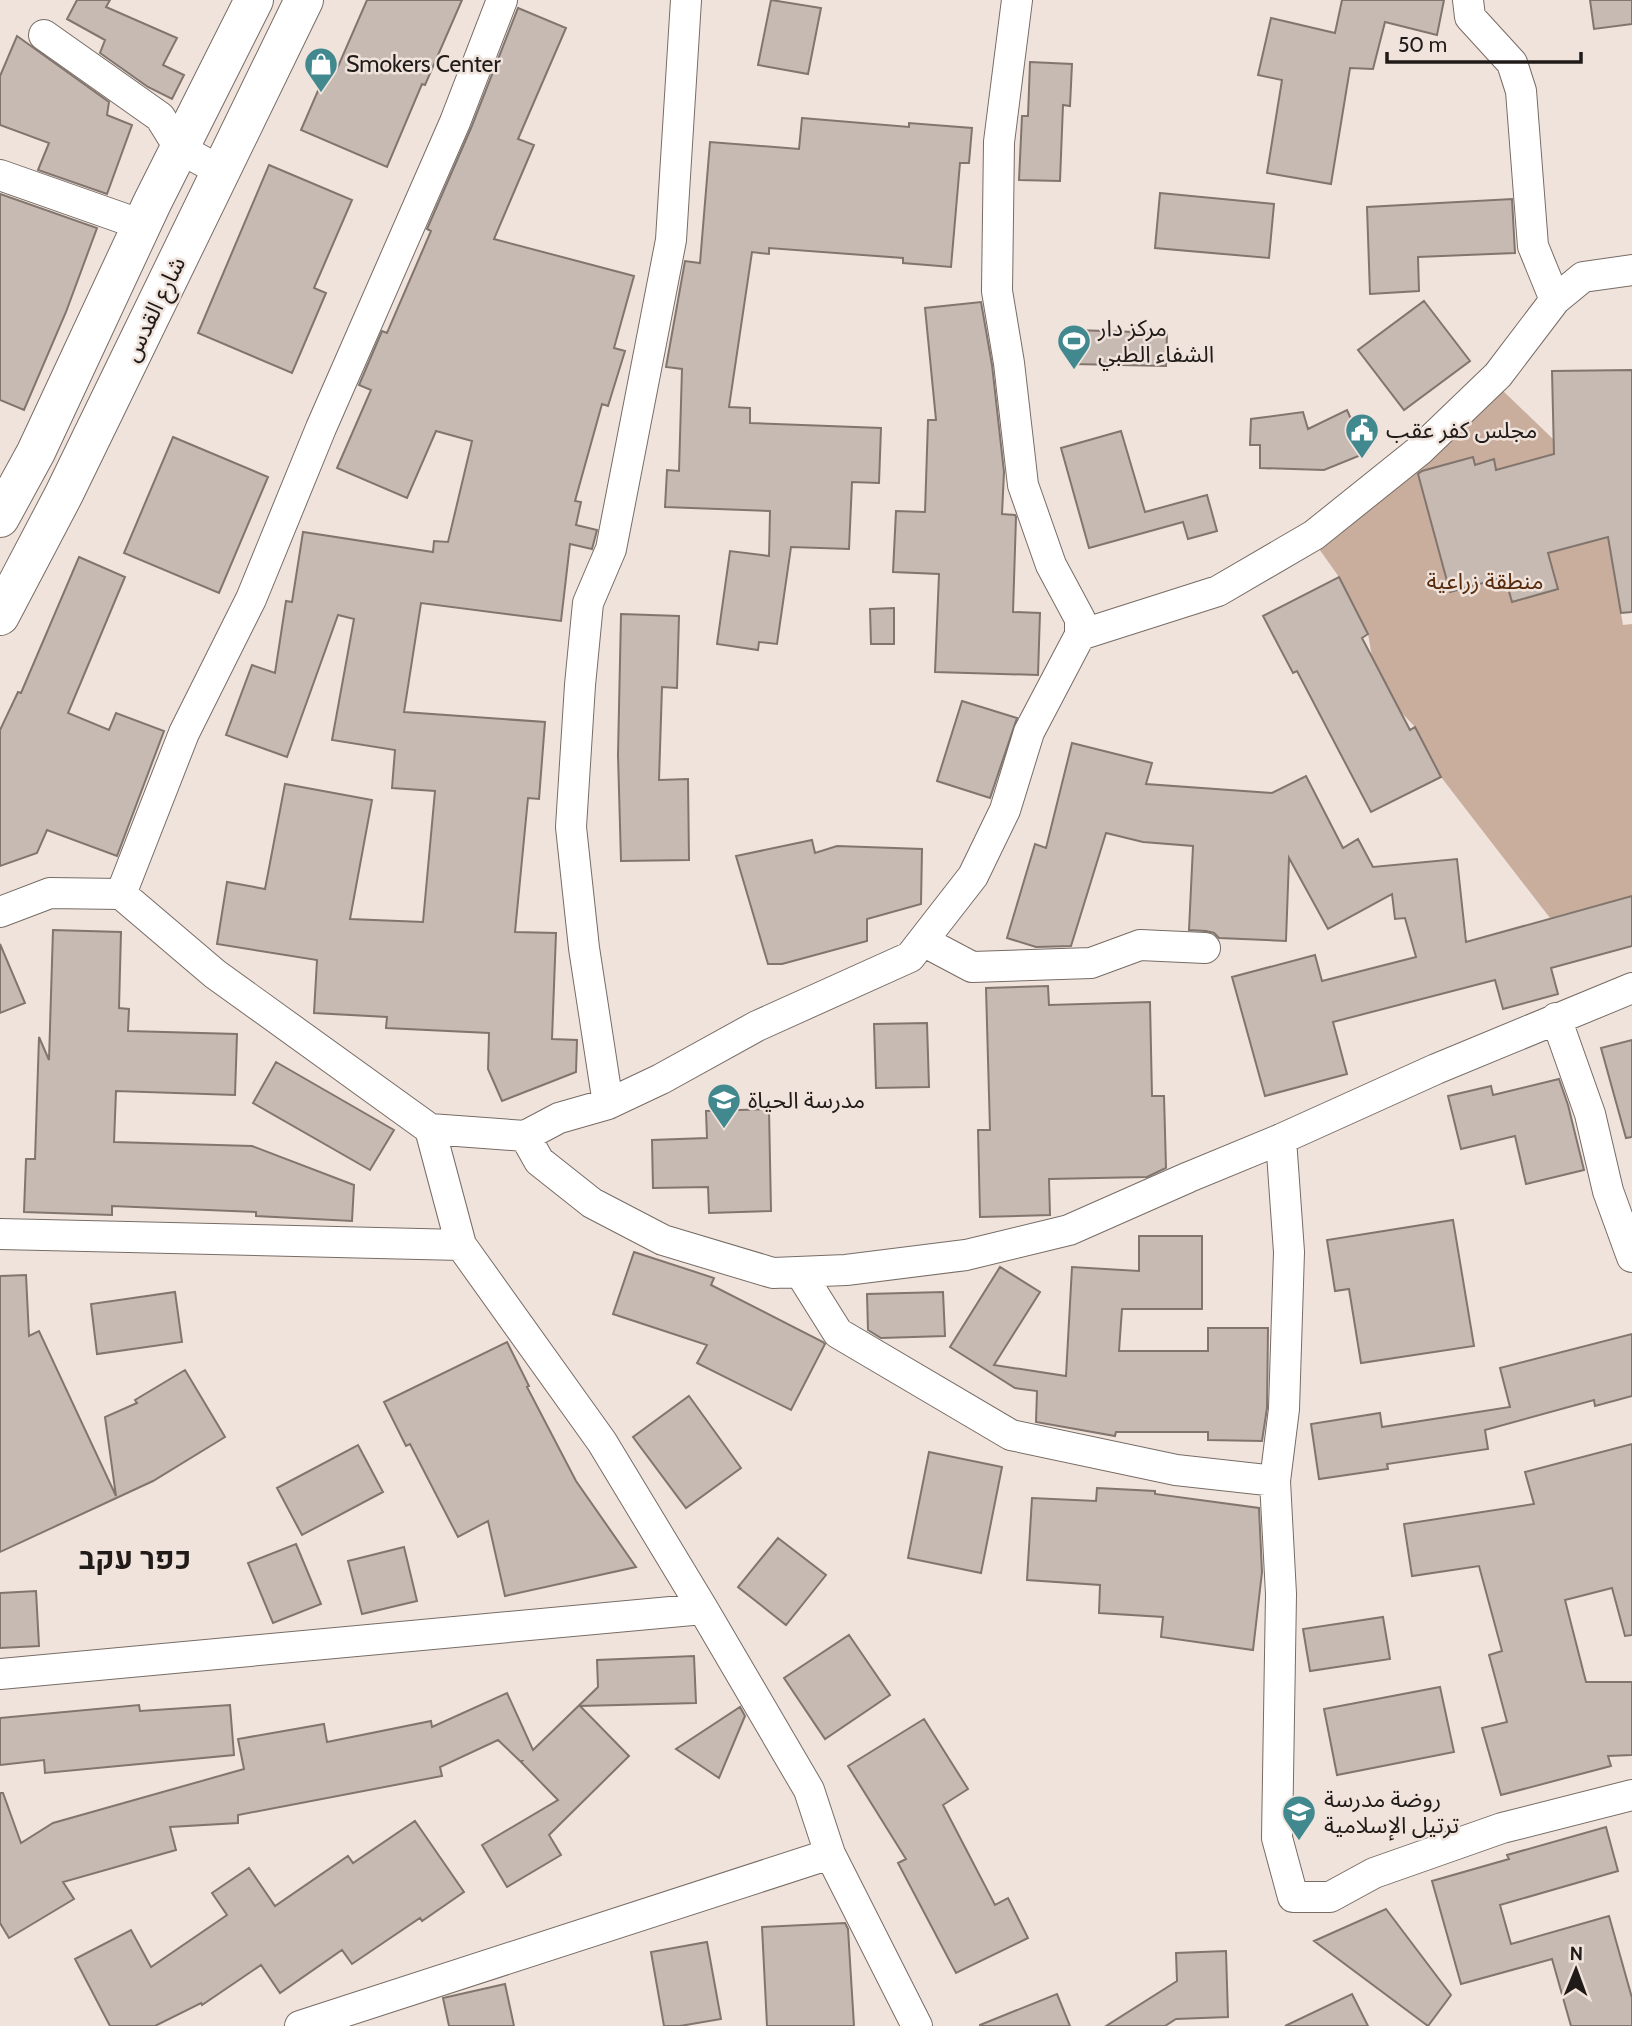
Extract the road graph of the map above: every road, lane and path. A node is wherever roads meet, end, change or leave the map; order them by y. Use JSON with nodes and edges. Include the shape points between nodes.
{"nodes":[{"id":1,"x":254,"y":0,"type":"edge"},
{"id":2,"x":304,"y":0,"type":"edge"},
{"id":3,"x":502,"y":0,"type":"edge"},
{"id":4,"x":686,"y":0,"type":"edge"},
{"id":5,"x":1017,"y":0,"type":"edge"},
{"id":6,"x":1468,"y":0,"type":"edge"},
{"id":7,"x":44,"y":35,"type":"dead end"},
{"id":8,"x":180,"y":149,"type":"junction"},
{"id":9,"x":221,"y":171,"type":"junction"},
{"id":10,"x":0,"y":174,"type":"edge"},
{"id":11,"x":142,"y":225,"type":"junction"},
{"id":12,"x":1632,"y":270,"type":"edge"},
{"id":13,"x":1555,"y":300,"type":"junction"},
{"id":14,"x":0,"y":518,"type":"edge"},
{"id":15,"x":0,"y":616,"type":"edge"},
{"id":16,"x":1080,"y":635,"type":"junction"},
{"id":17,"x":121,"y":894,"type":"junction"},
{"id":18,"x":0,"y":912,"type":"edge"},
{"id":19,"x":923,"y":941,"type":"junction"},
{"id":20,"x":1205,"y":948,"type":"dead end"},
{"id":21,"x":1632,"y":988,"type":"edge"},
{"id":22,"x":1556,"y":1018,"type":"junction"},
{"id":23,"x":608,"y":1104,"type":"junction"},
{"id":24,"x":430,"y":1129,"type":"junction"},
{"id":25,"x":525,"y":1136,"type":"junction"},
{"id":26,"x":1281,"y":1139,"type":"junction"},
{"id":27,"x":0,"y":1234,"type":"edge"},
{"id":28,"x":461,"y":1245,"type":"junction"},
{"id":29,"x":1632,"y":1257,"type":"edge"},
{"id":30,"x":802,"y":1274,"type":"junction"},
{"id":31,"x":1275,"y":1481,"type":"junction"},
{"id":32,"x":703,"y":1609,"type":"junction"},
{"id":33,"x":0,"y":1674,"type":"edge"},
{"id":34,"x":1632,"y":1795,"type":"edge"},
{"id":35,"x":830,"y":1854,"type":"junction"},
{"id":36,"x":300,"y":2026,"type":"edge"},
{"id":37,"x":917,"y":2026,"type":"edge"}],
"edges":[{"from":1,"to":8,"type":"main road","name":"شارع القدس"},
{"from":2,"to":9,"type":"main road","name":"شارع القدس"},
{"from":3,"to":17,"type":"street","via":[[455,122],[251,599],[184,733]]},
{"from":4,"to":23,"type":"street","via":[[671,240],[611,550],[588,603],[580,685],[571,827]]},
{"from":5,"to":16,"type":"street","via":[[999,142],[997,290],[1023,485],[1051,565],[1080,619]]},
{"from":6,"to":13,"type":"street","via":[[1470,17],[1512,63],[1521,91],[1532,246]]},
{"from":7,"to":8,"type":"street","via":[[160,117]]},
{"from":8,"to":9,"type":"street"},
{"from":8,"to":11,"type":"main road","name":"شارع القدس"},
{"from":9,"to":15,"type":"main road","name":"شارع القدس"},
{"from":10,"to":11,"type":"street"},
{"from":11,"to":14,"type":"main road","name":"شارع القدس","via":[[36,452]]},
{"from":12,"to":13,"type":"street","via":[[1583,278]]},
{"from":13,"to":16,"type":"street","via":[[1498,375],[1420,450],[1314,535],[1218,591]]},
{"from":16,"to":19,"type":"street","via":[[1030,732],[1005,810],[973,876]]},
{"from":17,"to":18,"type":"street","via":[[50,893]]},
{"from":17,"to":24,"type":"street","via":[[215,974]]},
{"from":19,"to":20,"type":"street","via":[[972,967],[1091,963],[1140,945]]},
{"from":19,"to":23,"type":"street","via":[[910,957],[757,1026]]},
{"from":21,"to":22,"type":"street"},
{"from":22,"to":26,"type":"street"},
{"from":22,"to":29,"type":"street"},
{"from":23,"to":25,"type":"street","via":[[559,1118]]},
{"from":24,"to":25,"type":"street"},
{"from":24,"to":28,"type":"street"},
{"from":25,"to":30,"type":"street","via":[[539,1161],[592,1203],[663,1240],[773,1273]]},
{"from":26,"to":30,"type":"street","via":[[1069,1230],[966,1255]]},
{"from":26,"to":31,"type":"street","via":[[1289,1251],[1284,1409]]},
{"from":27,"to":28,"type":"street"},
{"from":28,"to":32,"type":"street","via":[[602,1442]]},
{"from":30,"to":31,"type":"street","via":[[838,1333],[1011,1435],[1176,1469]]},
{"from":31,"to":34,"type":"street","via":[[1281,1594],[1277,1838],[1293,1897],[1329,1897],[1374,1873],[1502,1828]]},
{"from":32,"to":33,"type":"street"},
{"from":32,"to":35,"type":"street","via":[[809,1790]]},
{"from":35,"to":36,"type":"street"},
{"from":35,"to":37,"type":"street"}]}
